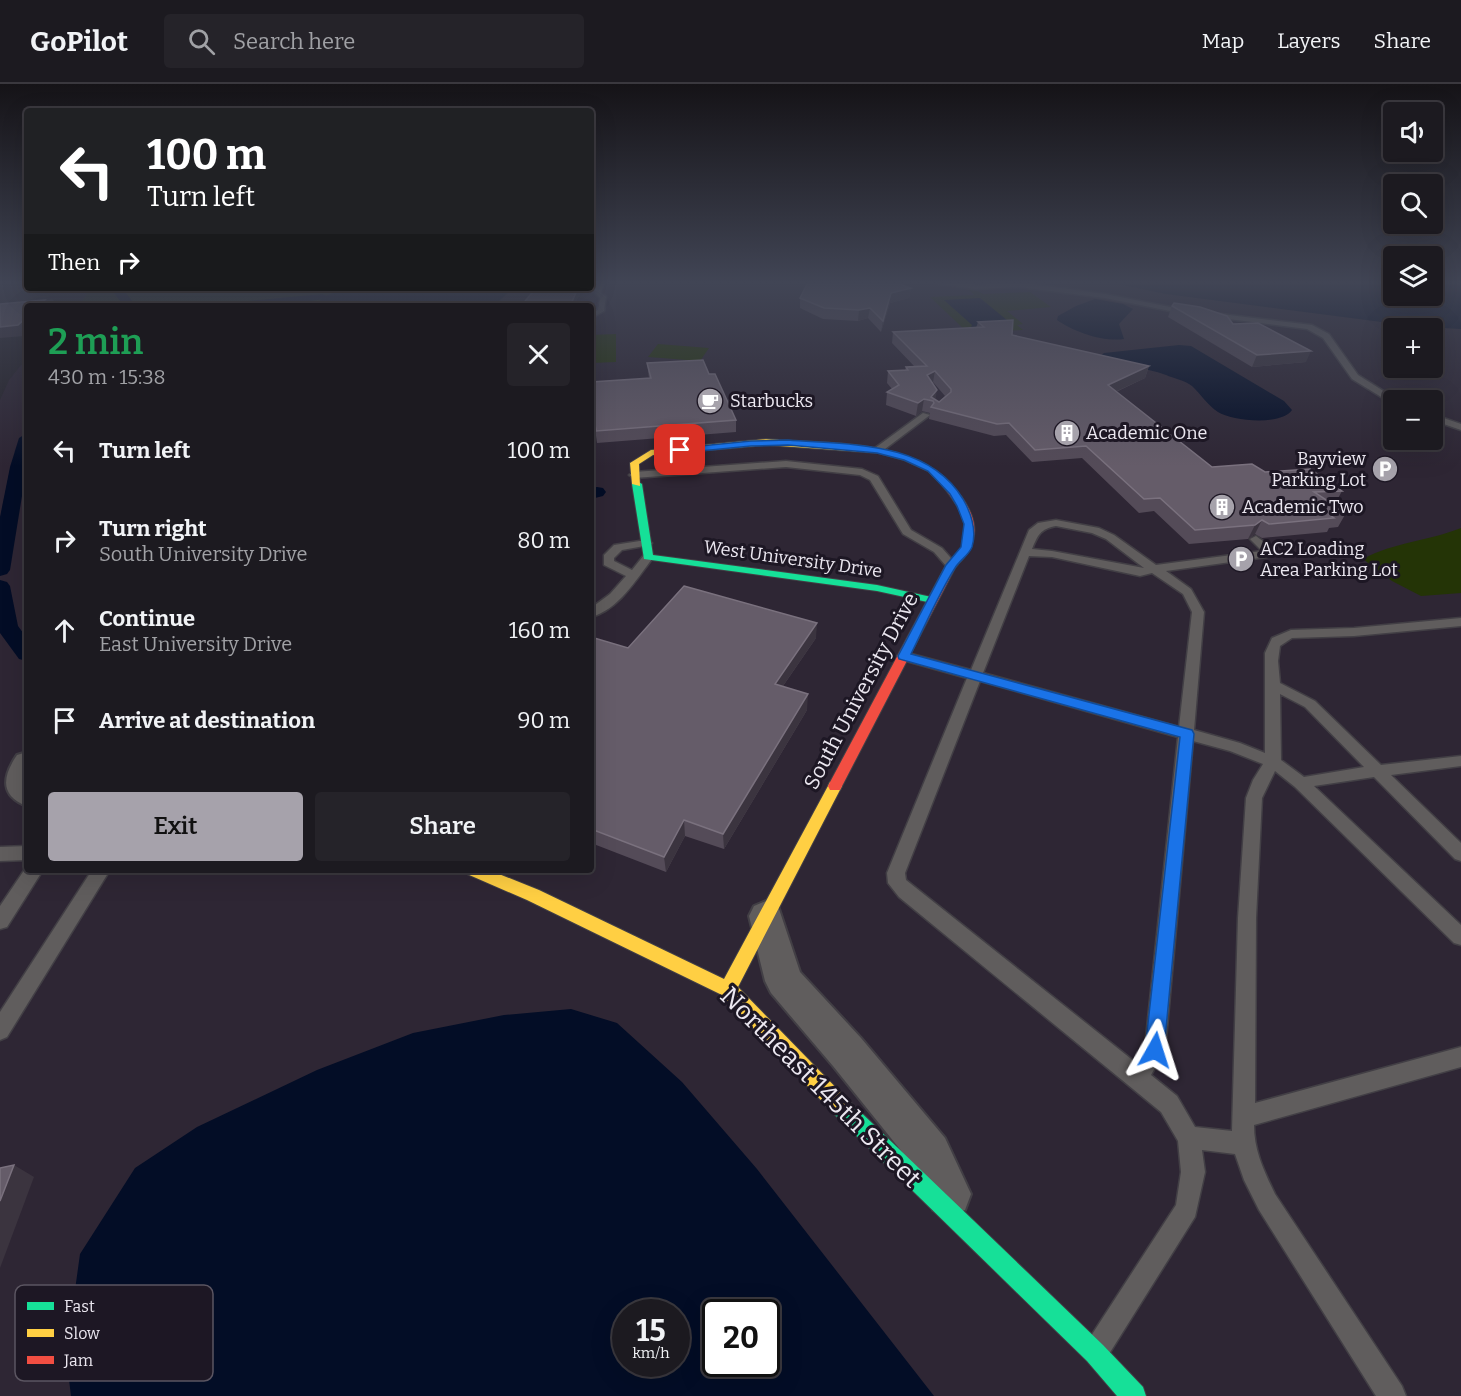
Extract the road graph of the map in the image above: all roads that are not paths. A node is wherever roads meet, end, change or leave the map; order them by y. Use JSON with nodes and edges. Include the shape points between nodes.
{"nodes":[{"id":1,"x":1331,"y":343,"type":"edge"},
{"id":2,"x":1383,"y":394,"type":"edge"},
{"id":3,"x":926,"y":415,"type":"edge"},
{"id":4,"x":1443,"y":421,"type":"edge"},
{"id":5,"x":1461,"y":427,"type":"edge"},
{"id":6,"x":878,"y":450,"type":"junction"},
{"id":7,"x":634,"y":475,"type":"junction"},
{"id":8,"x":1256,"y":539,"type":"edge"},
{"id":9,"x":646,"y":543,"type":"junction"},
{"id":10,"x":1025,"y":552,"type":"junction"},
{"id":11,"x":648,"y":557,"type":"junction"},
{"id":12,"x":951,"y":565,"type":"junction"},
{"id":13,"x":1154,"y":569,"type":"junction"},
{"id":14,"x":633,"y":575,"type":"junction"},
{"id":15,"x":932,"y":600,"type":"junction"},
{"id":16,"x":594,"y":612,"type":"edge"},
{"id":17,"x":1461,"y":622,"type":"edge"},
{"id":18,"x":904,"y":656,"type":"junction"},
{"id":19,"x":976,"y":677,"type":"junction"},
{"id":20,"x":1273,"y":685,"type":"junction"},
{"id":21,"x":1187,"y":734,"type":"junction"},
{"id":22,"x":1461,"y":761,"type":"edge"},
{"id":23,"x":1273,"y":762,"type":"junction"},
{"id":24,"x":24,"y":767,"type":"edge"},
{"id":25,"x":1378,"y":772,"type":"junction"},
{"id":26,"x":1301,"y":783,"type":"junction"},
{"id":27,"x":24,"y":792,"type":"edge"},
{"id":28,"x":24,"y":853,"type":"edge"},
{"id":29,"x":0,"y":854,"type":"edge"},
{"id":30,"x":1461,"y":854,"type":"edge"},
{"id":31,"x":32,"y":873,"type":"edge"},
{"id":32,"x":99,"y":873,"type":"edge"},
{"id":33,"x":480,"y":873,"type":"edge"},
{"id":34,"x":766,"y":916,"type":"junction"},
{"id":35,"x":0,"y":921,"type":"edge"},
{"id":36,"x":1461,"y":937,"type":"edge"},
{"id":37,"x":728,"y":989,"type":"junction"},
{"id":38,"x":2,"y":1023,"type":"edge"},
{"id":39,"x":1461,"y":1057,"type":"edge"},
{"id":40,"x":1137,"y":1077,"type":"junction"},
{"id":41,"x":1245,"y":1116,"type":"junction"},
{"id":42,"x":1189,"y":1138,"type":"junction"},
{"id":43,"x":1243,"y":1143,"type":"junction"},
{"id":44,"x":964,"y":1226,"type":"junction"},
{"id":45,"x":1095,"y":1353,"type":"junction"},
{"id":46,"x":1134,"y":1396,"type":"edge"},
{"id":47,"x":1392,"y":1396,"type":"edge"}],
"edges":[{"from":1,"to":2,"type":"lane","via":[[1355,377]]},
{"from":3,"to":6,"type":"lane"},
{"from":4,"to":5,"type":"lane"},
{"from":6,"to":7,"type":"street","name":"South University Drive","via":[[766,442],[651,453],[637,459]]},
{"from":6,"to":12,"type":"street","name":"South University Drive","via":[[932,469],[954,492],[969,524],[967,548]]},
{"from":7,"to":9,"type":"street"},
{"from":7,"to":12,"type":"lane","via":[[786,464],[869,475],[907,532],[938,550]]},
{"from":8,"to":13,"type":"lane","via":[[1268,550],[1267,554]]},
{"from":9,"to":11,"type":"street"},
{"from":9,"to":14,"type":"lane","via":[[618,547],[608,557],[614,567]]},
{"from":10,"to":13,"type":"lane","via":[[1140,572]]},
{"from":10,"to":13,"type":"lane","via":[[1031,536],[1042,525],[1066,524],[1110,537]]},
{"from":10,"to":19,"type":"lane"},
{"from":11,"to":14,"type":"lane"},
{"from":11,"to":15,"type":"street","name":"West University Drive","via":[[877,588]]},
{"from":12,"to":15,"type":"street","name":"South University Drive"},
{"from":13,"to":21,"type":"lane","via":[[1191,594],[1197,606]]},
{"from":14,"to":16,"type":"lane"},
{"from":15,"to":18,"type":"street","name":"South University Drive"},
{"from":17,"to":20,"type":"lane","via":[[1280,636],[1272,651]]},
{"from":18,"to":19,"type":"lane"},
{"from":18,"to":34,"type":"street","name":"South University Drive"},
{"from":19,"to":21,"type":"lane"},
{"from":19,"to":40,"type":"lane","via":[[896,873],[897,883]]},
{"from":20,"to":23,"type":"lane"},
{"from":20,"to":25,"type":"lane","via":[[1310,704]]},
{"from":21,"to":23,"type":"lane"},
{"from":21,"to":40,"type":"lane","via":[[1155,1050]]},
{"from":22,"to":25,"type":"lane"},
{"from":23,"to":26,"type":"lane"},
{"from":23,"to":41,"type":"lane","via":[[1254,798],[1247,918]]},
{"from":24,"to":27,"type":"street","via":[[19,787]]},
{"from":25,"to":26,"type":"lane"},
{"from":25,"to":30,"type":"lane"},
{"from":26,"to":36,"type":"lane"},
{"from":28,"to":29,"type":"lane"},
{"from":31,"to":35,"type":"lane"},
{"from":32,"to":38,"type":"lane"},
{"from":33,"to":37,"type":"street","name":"Northeast 145th Street"},
{"from":34,"to":37,"type":"street","name":"South University Drive"},
{"from":34,"to":44,"type":"street","name":"Northeast 145th Street","via":[[784,981],[930,1153]]},
{"from":37,"to":44,"type":"street","name":"Northeast 145th Street","via":[[814,1081]]},
{"from":39,"to":41,"type":"lane"},
{"from":40,"to":42,"type":"lane","via":[[1168,1104]]},
{"from":41,"to":43,"type":"lane"},
{"from":42,"to":43,"type":"lane"},
{"from":42,"to":45,"type":"lane","via":[[1193,1172],[1187,1209]]},
{"from":43,"to":47,"type":"lane","via":[[1267,1202]]},
{"from":44,"to":45,"type":"street","name":"Northeast 145th Street"},
{"from":45,"to":46,"type":"street","name":"Northeast 145th Street"}]}
